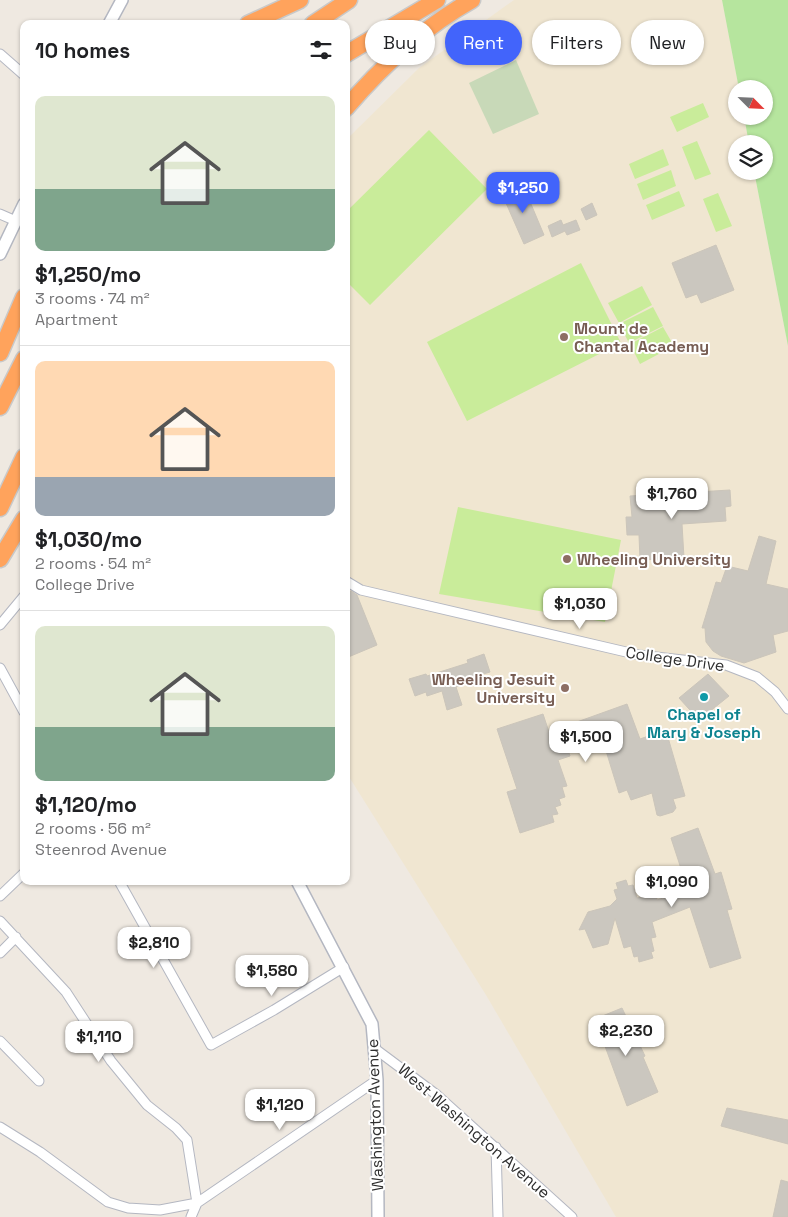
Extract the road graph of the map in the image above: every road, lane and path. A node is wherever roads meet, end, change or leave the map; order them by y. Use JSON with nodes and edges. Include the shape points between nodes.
{"nodes":[{"id":1,"x":122,"y":0,"type":"edge"},
{"id":2,"x":300,"y":0,"type":"edge"},
{"id":3,"x":349,"y":0,"type":"edge"},
{"id":4,"x":437,"y":0,"type":"edge"},
{"id":5,"x":472,"y":0,"type":"edge"},
{"id":6,"x":111,"y":20,"type":"edge"},
{"id":7,"x":257,"y":20,"type":"edge"},
{"id":8,"x":318,"y":20,"type":"edge"},
{"id":9,"x":350,"y":52,"type":"edge"},
{"id":10,"x":0,"y":54,"type":"edge"},
{"id":11,"x":20,"y":72,"type":"edge"},
{"id":12,"x":350,"y":104,"type":"edge"},
{"id":13,"x":20,"y":213,"type":"edge"},
{"id":14,"x":0,"y":214,"type":"edge"},
{"id":15,"x":16,"y":222,"type":"junction"},
{"id":16,"x":0,"y":254,"type":"edge"},
{"id":17,"x":20,"y":306,"type":"edge"},
{"id":18,"x":0,"y":353,"type":"edge"},
{"id":19,"x":20,"y":367,"type":"edge"},
{"id":20,"x":0,"y":407,"type":"edge"},
{"id":21,"x":20,"y":466,"type":"edge"},
{"id":22,"x":0,"y":508,"type":"edge"},
{"id":23,"x":20,"y":525,"type":"edge"},
{"id":24,"x":0,"y":559,"type":"edge"},
{"id":25,"x":350,"y":583,"type":"edge"},
{"id":26,"x":20,"y":601,"type":"edge"},
{"id":27,"x":0,"y":624,"type":"edge"},
{"id":28,"x":1,"y":674,"type":"edge"},
{"id":29,"x":20,"y":705,"type":"edge"},
{"id":30,"x":788,"y":709,"type":"edge"},
{"id":31,"x":20,"y":877,"type":"edge"},
{"id":32,"x":121,"y":885,"type":"edge"},
{"id":33,"x":299,"y":885,"type":"edge"},
{"id":34,"x":0,"y":896,"type":"edge"},
{"id":35,"x":0,"y":921,"type":"edge"},
{"id":36,"x":16,"y":937,"type":"junction"},
{"id":37,"x":0,"y":953,"type":"edge"},
{"id":38,"x":344,"y":967,"type":"junction"},
{"id":39,"x":0,"y":1041,"type":"edge"},
{"id":40,"x":374,"y":1048,"type":"junction"},
{"id":41,"x":377,"y":1080,"type":"junction"},
{"id":42,"x":39,"y":1081,"type":"dead end"},
{"id":43,"x":0,"y":1126,"type":"edge"},
{"id":44,"x":496,"y":1147,"type":"junction"},
{"id":45,"x":197,"y":1203,"type":"junction"},
{"id":46,"x":191,"y":1217,"type":"edge"},
{"id":47,"x":378,"y":1217,"type":"edge"},
{"id":48,"x":498,"y":1217,"type":"edge"},
{"id":49,"x":572,"y":1217,"type":"edge"}],
"edges":[{"from":1,"to":6,"type":"street"},
{"from":2,"to":7,"type":"highway"},
{"from":3,"to":8,"type":"highway"},
{"from":4,"to":9,"type":"highway"},
{"from":5,"to":12,"type":"highway","via":[[402,49]]},
{"from":10,"to":11,"type":"street"},
{"from":13,"to":15,"type":"street"},
{"from":14,"to":15,"type":"street"},
{"from":15,"to":16,"type":"street"},
{"from":17,"to":18,"type":"highway"},
{"from":19,"to":20,"type":"highway"},
{"from":21,"to":22,"type":"highway"},
{"from":23,"to":24,"type":"highway"},
{"from":25,"to":30,"type":"street","name":"College Drive","via":[[361,590],[639,656],[726,665],[757,677]]},
{"from":26,"to":27,"type":"street"},
{"from":28,"to":29,"type":"street"},
{"from":31,"to":34,"type":"street"},
{"from":32,"to":38,"type":"street","via":[[211,1045]]},
{"from":33,"to":38,"type":"street","name":"Washington Avenue"},
{"from":35,"to":36,"type":"street"},
{"from":36,"to":37,"type":"street"},
{"from":36,"to":45,"type":"street","via":[[66,992],[111,1061],[147,1105],[187,1140]]},
{"from":38,"to":40,"type":"street","name":"Washington Avenue","via":[[372,1024]]},
{"from":39,"to":42,"type":"street"},
{"from":40,"to":41,"type":"street","name":"Washington Avenue"},
{"from":40,"to":44,"type":"street","name":"West Washington Avenue","via":[[437,1095]]},
{"from":41,"to":45,"type":"street"},
{"from":41,"to":47,"type":"street","name":"Washington Avenue"},
{"from":43,"to":45,"type":"street","via":[[108,1202],[128,1208],[160,1210]]},
{"from":44,"to":48,"type":"street"},
{"from":44,"to":49,"type":"street","name":"West Washington Avenue"},
{"from":45,"to":46,"type":"street"}]}
